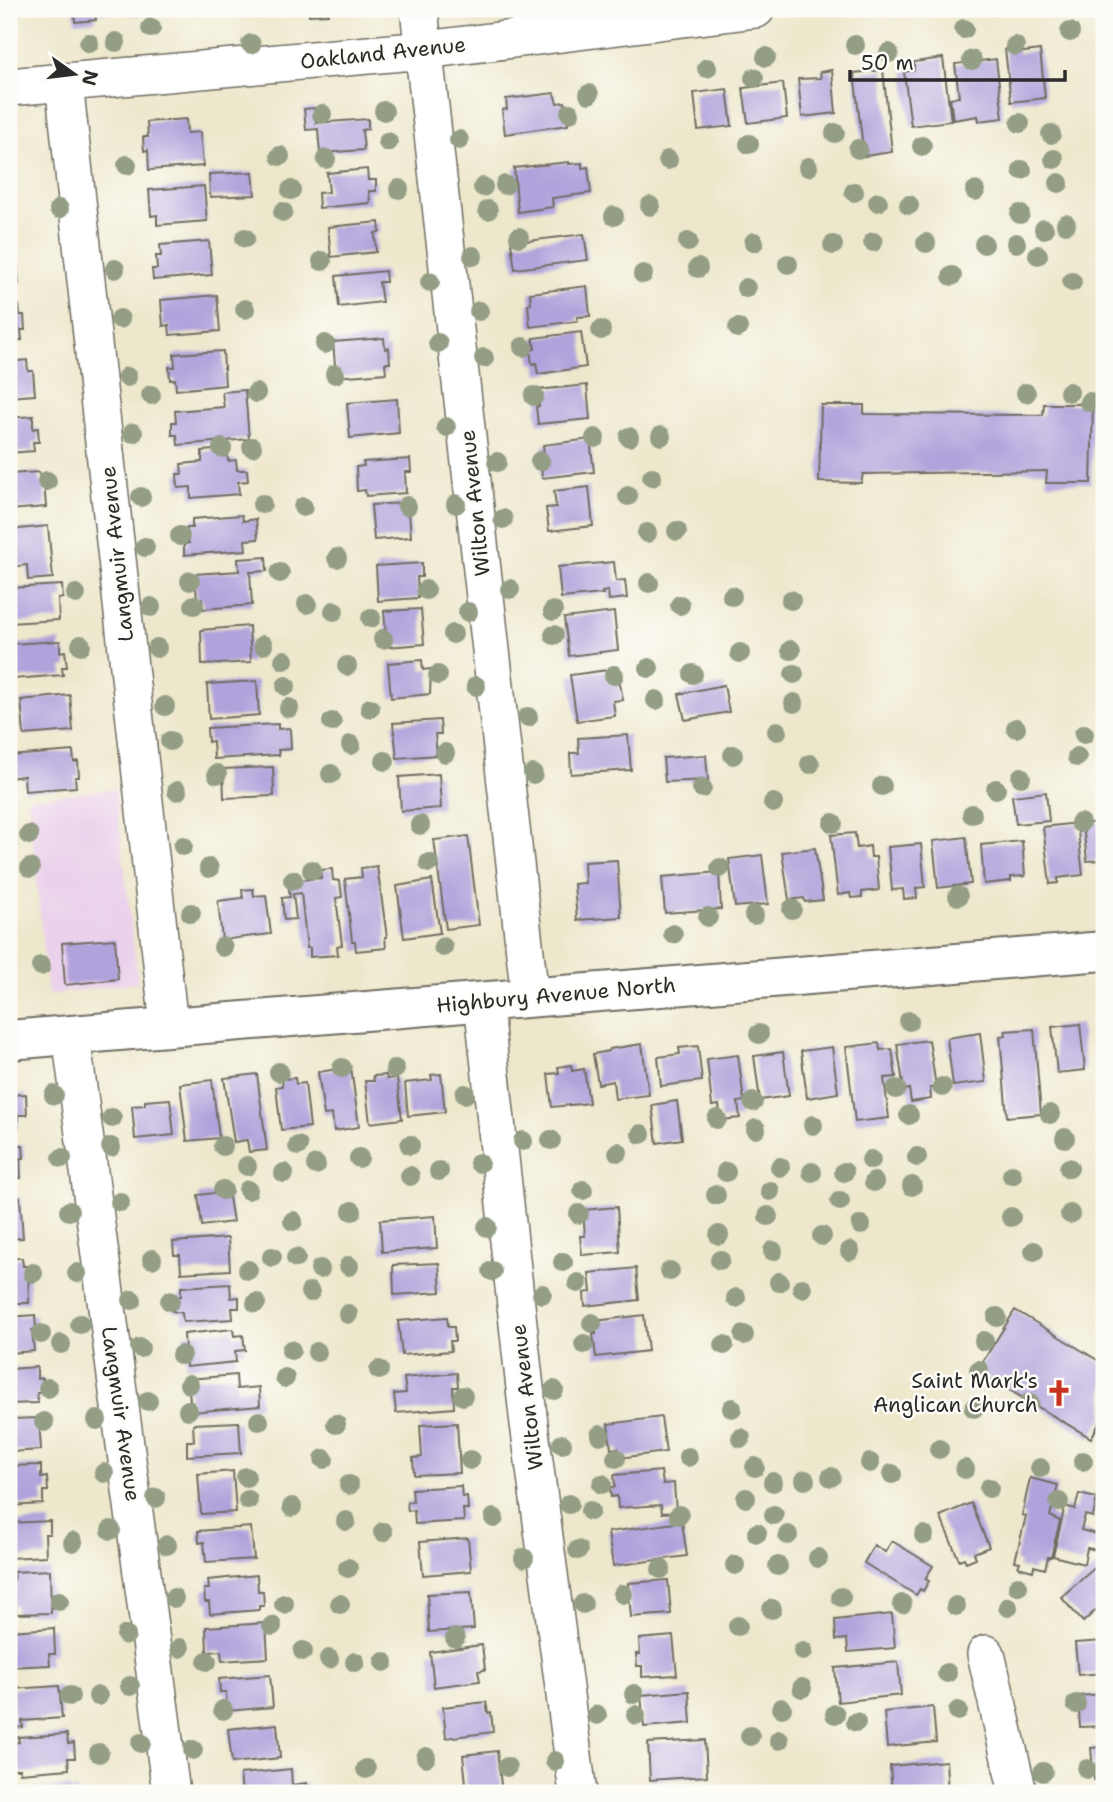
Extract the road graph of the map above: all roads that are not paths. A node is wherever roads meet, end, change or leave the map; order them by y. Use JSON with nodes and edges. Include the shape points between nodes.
{"nodes":[{"id":1,"x":419,"y":9,"type":"edge"},
{"id":2,"x":756,"y":9,"type":"edge"},
{"id":3,"x":425,"y":50,"type":"junction"},
{"id":4,"x":64,"y":83,"type":"junction"},
{"id":5,"x":9,"y":88,"type":"edge"},
{"id":6,"x":1104,"y":951,"type":"edge"},
{"id":7,"x":530,"y":997,"type":"junction"},
{"id":8,"x":483,"y":1001,"type":"junction"},
{"id":9,"x":169,"y":1026,"type":"junction"},
{"id":10,"x":71,"y":1035,"type":"junction"},
{"id":11,"x":9,"y":1040,"type":"edge"},
{"id":12,"x":986,"y":1654,"type":"dead end"},
{"id":13,"x":171,"y":1793,"type":"edge"},
{"id":14,"x":578,"y":1793,"type":"edge"},
{"id":15,"x":1018,"y":1793,"type":"edge"}],
"edges":[{"from":1,"to":3,"type":"street","name":"Wilton Avenue"},
{"from":2,"to":3,"type":"street","name":"Oakland Avenue"},
{"from":3,"to":4,"type":"street","name":"Oakland Avenue"},
{"from":3,"to":7,"type":"street","name":"Wilton Avenue"},
{"from":4,"to":5,"type":"street","name":"Oakland Avenue"},
{"from":4,"to":9,"type":"street","name":"Langmuir Avenue"},
{"from":6,"to":7,"type":"main road","name":"Highbury Avenue North"},
{"from":7,"to":8,"type":"main road","name":"Highbury Avenue North"},
{"from":8,"to":9,"type":"main road","name":"Highbury Avenue North"},
{"from":8,"to":14,"type":"street","name":"Wilton Avenue","via":[[528,1416]]},
{"from":9,"to":10,"type":"main road","name":"Highbury Avenue North"},
{"from":10,"to":11,"type":"main road","name":"Highbury Avenue North"},
{"from":10,"to":13,"type":"street","name":"Langmuir Avenue"},
{"from":12,"to":15,"type":"street"}]}
